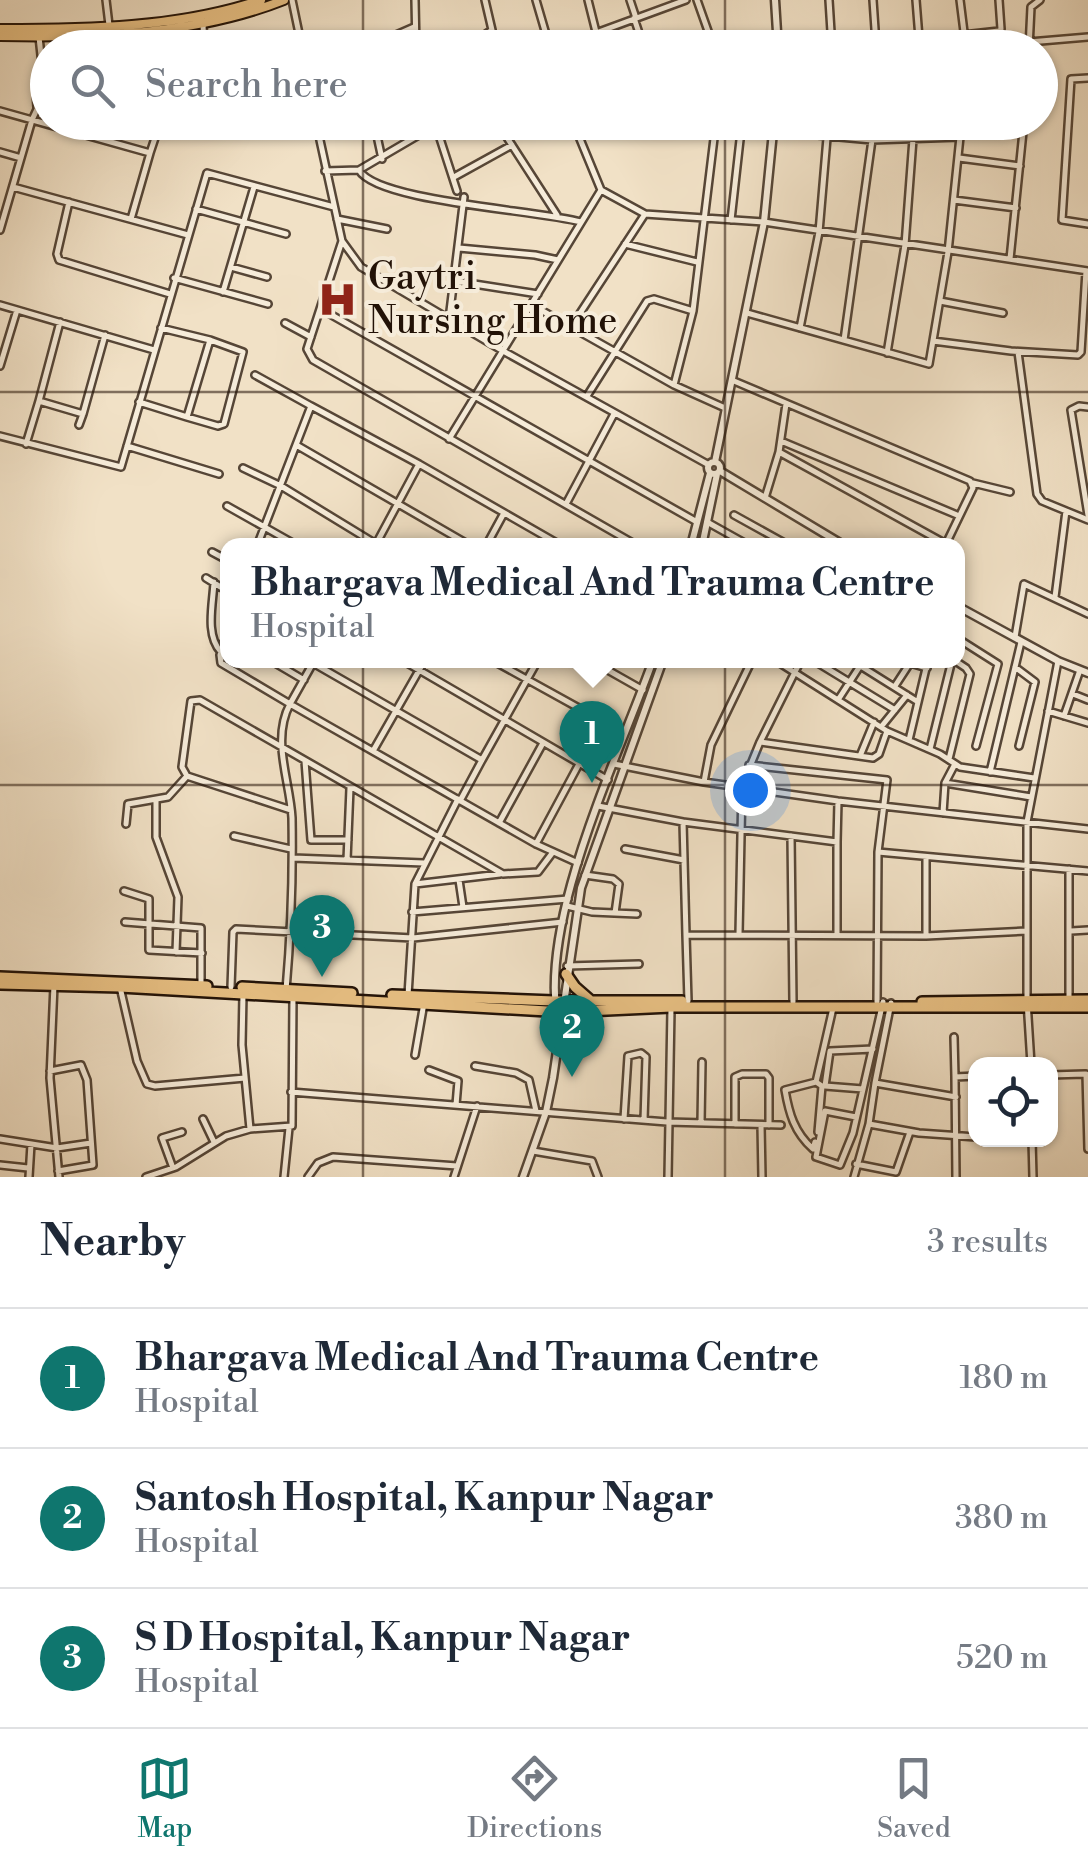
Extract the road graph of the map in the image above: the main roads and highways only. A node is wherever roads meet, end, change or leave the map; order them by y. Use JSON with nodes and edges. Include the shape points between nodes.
{"nodes":[{"id":1,"x":261,"y":0,"type":"edge"},
{"id":2,"x":284,"y":0,"type":"edge"},
{"id":3,"x":66,"y":30,"type":"edge"},
{"id":4,"x":94,"y":30,"type":"edge"},
{"id":5,"x":0,"y":32,"type":"edge"},
{"id":6,"x":30,"y":33,"type":"edge"},
{"id":7,"x":567,"y":970,"type":"road end"},
{"id":8,"x":0,"y":980,"type":"edge"},
{"id":9,"x":54,"y":983,"type":"junction"},
{"id":10,"x":290,"y":993,"type":"junction"},
{"id":11,"x":593,"y":1002,"type":"junction"},
{"id":12,"x":1088,"y":1003,"type":"edge"},
{"id":13,"x":671,"y":1004,"type":"junction"},
{"id":14,"x":833,"y":1005,"type":"junction"},
{"id":15,"x":1027,"y":1005,"type":"junction"},
{"id":16,"x":560,"y":1006,"type":"junction"}],
"edges":[{"from":1,"to":3,"type":"main road","via":[[203,16]]},
{"from":2,"to":4,"type":"main road","via":[[204,24]]},
{"from":5,"to":6,"type":"main road"},
{"from":7,"to":11,"type":"highway"},
{"from":8,"to":9,"type":"highway"},
{"from":9,"to":10,"type":"highway"},
{"from":9,"to":10,"type":"highway"},
{"from":10,"to":16,"type":"highway"},
{"from":10,"to":16,"type":"highway"},
{"from":11,"to":13,"type":"highway"},
{"from":11,"to":16,"type":"highway"},
{"from":12,"to":15,"type":"highway"},
{"from":12,"to":15,"type":"highway"},
{"from":13,"to":14,"type":"highway"},
{"from":13,"to":14,"type":"highway"},
{"from":13,"to":16,"type":"highway"},
{"from":14,"to":15,"type":"highway"}]}
